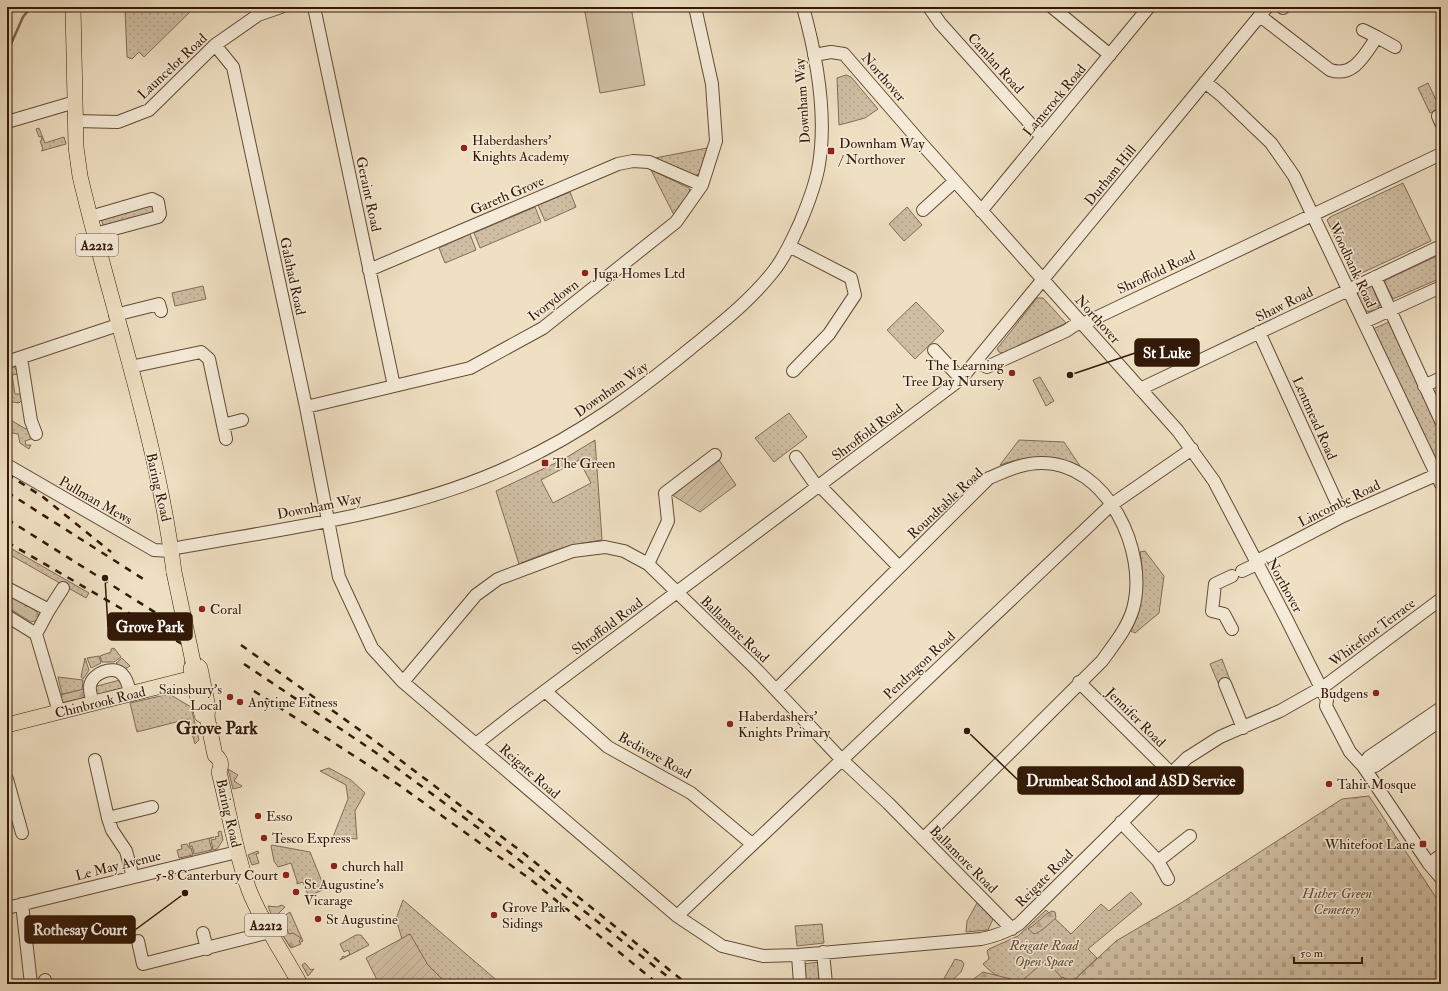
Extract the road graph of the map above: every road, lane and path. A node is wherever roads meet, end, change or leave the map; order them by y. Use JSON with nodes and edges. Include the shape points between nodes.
{"nodes":[{"id":1,"x":73,"y":7,"type":"edge"},
{"id":2,"x":281,"y":7,"type":"edge"},
{"id":3,"x":314,"y":7,"type":"edge"},
{"id":4,"x":695,"y":7,"type":"edge"},
{"id":5,"x":803,"y":7,"type":"edge"},
{"id":6,"x":929,"y":7,"type":"edge"},
{"id":7,"x":1052,"y":7,"type":"edge"},
{"id":8,"x":1149,"y":7,"type":"edge"},
{"id":9,"x":1263,"y":12,"type":"edge"},
{"id":10,"x":1363,"y":30,"type":"dead end"},
{"id":11,"x":1377,"y":37,"type":"junction"},
{"id":12,"x":215,"y":45,"type":"junction"},
{"id":13,"x":1395,"y":47,"type":"dead end"},
{"id":14,"x":814,"y":55,"type":"junction"},
{"id":15,"x":1110,"y":55,"type":"junction"},
{"id":16,"x":1205,"y":82,"type":"junction"},
{"id":17,"x":75,"y":102,"type":"junction"},
{"id":18,"x":76,"y":121,"type":"junction"},
{"id":19,"x":7,"y":122,"type":"edge"},
{"id":20,"x":1042,"y":137,"type":"junction"},
{"id":21,"x":1441,"y":154,"type":"edge"},
{"id":22,"x":954,"y":181,"type":"junction"},
{"id":23,"x":702,"y":185,"type":"junction"},
{"id":24,"x":923,"y":210,"type":"dead end"},
{"id":25,"x":981,"y":211,"type":"junction"},
{"id":26,"x":1313,"y":214,"type":"junction"},
{"id":27,"x":90,"y":217,"type":"junction"},
{"id":28,"x":95,"y":234,"type":"junction"},
{"id":29,"x":789,"y":246,"type":"junction"},
{"id":30,"x":1441,"y":246,"type":"edge"},
{"id":31,"x":369,"y":270,"type":"junction"},
{"id":32,"x":1374,"y":277,"type":"junction"},
{"id":33,"x":1043,"y":280,"type":"junction"},
{"id":34,"x":1441,"y":287,"type":"edge"},
{"id":35,"x":1349,"y":289,"type":"junction"},
{"id":36,"x":159,"y":304,"type":"dead end"},
{"id":37,"x":1390,"y":310,"type":"junction"},
{"id":38,"x":116,"y":320,"type":"junction"},
{"id":39,"x":1364,"y":322,"type":"junction"},
{"id":40,"x":1081,"y":323,"type":"junction"},
{"id":41,"x":1259,"y":332,"type":"junction"},
{"id":42,"x":934,"y":350,"type":"dead end"},
{"id":43,"x":21,"y":358,"type":"junction"},
{"id":44,"x":7,"y":362,"type":"edge"},
{"id":45,"x":976,"y":362,"type":"junction"},
{"id":46,"x":130,"y":367,"type":"junction"},
{"id":47,"x":793,"y":371,"type":"dead end"},
{"id":48,"x":1441,"y":378,"type":"edge"},
{"id":49,"x":962,"y":379,"type":"junction"},
{"id":50,"x":394,"y":386,"type":"junction"},
{"id":51,"x":1424,"y":386,"type":"junction"},
{"id":52,"x":1140,"y":390,"type":"junction"},
{"id":53,"x":306,"y":407,"type":"junction"},
{"id":54,"x":242,"y":420,"type":"dead end"},
{"id":55,"x":1441,"y":421,"type":"edge"},
{"id":56,"x":223,"y":425,"type":"junction"},
{"id":57,"x":36,"y":434,"type":"dead end"},
{"id":58,"x":226,"y":439,"type":"dead end"},
{"id":59,"x":1192,"y":449,"type":"junction"},
{"id":60,"x":715,"y":456,"type":"dead end"},
{"id":61,"x":796,"y":457,"type":"dead end"},
{"id":62,"x":7,"y":465,"type":"edge"},
{"id":63,"x":1439,"y":479,"type":"edge"},
{"id":64,"x":819,"y":487,"type":"junction"},
{"id":65,"x":1111,"y":505,"type":"junction"},
{"id":66,"x":1343,"y":516,"type":"junction"},
{"id":67,"x":328,"y":520,"type":"junction"},
{"id":68,"x":171,"y":550,"type":"junction"},
{"id":69,"x":1256,"y":563,"type":"junction"},
{"id":70,"x":648,"y":564,"type":"junction"},
{"id":71,"x":898,"y":567,"type":"junction"},
{"id":72,"x":7,"y":588,"type":"edge"},
{"id":73,"x":63,"y":588,"type":"dead end"},
{"id":74,"x":676,"y":593,"type":"junction"},
{"id":75,"x":1441,"y":600,"type":"edge"},
{"id":76,"x":50,"y":610,"type":"junction"},
{"id":77,"x":7,"y":616,"type":"edge"},
{"id":78,"x":1232,"y":629,"type":"dead end"},
{"id":79,"x":36,"y":634,"type":"junction"},
{"id":80,"x":198,"y":680,"type":"junction"},
{"id":81,"x":403,"y":682,"type":"junction"},
{"id":82,"x":1079,"y":682,"type":"junction"},
{"id":83,"x":1225,"y":684,"type":"dead end"},
{"id":84,"x":1321,"y":688,"type":"junction"},
{"id":85,"x":776,"y":690,"type":"junction"},
{"id":86,"x":545,"y":692,"type":"junction"},
{"id":87,"x":130,"y":694,"type":"junction"},
{"id":88,"x":93,"y":704,"type":"junction"},
{"id":89,"x":1441,"y":708,"type":"edge"},
{"id":90,"x":59,"y":712,"type":"junction"},
{"id":91,"x":1441,"y":720,"type":"edge"},
{"id":92,"x":7,"y":726,"type":"edge"},
{"id":93,"x":1243,"y":728,"type":"junction"},
{"id":94,"x":476,"y":744,"type":"junction"},
{"id":95,"x":841,"y":759,"type":"junction"},
{"id":96,"x":95,"y":760,"type":"dead end"},
{"id":97,"x":1362,"y":766,"type":"junction"},
{"id":98,"x":1171,"y":773,"type":"junction"},
{"id":99,"x":7,"y":779,"type":"edge"},
{"id":100,"x":152,"y":807,"type":"dead end"},
{"id":101,"x":108,"y":818,"type":"junction"},
{"id":102,"x":1121,"y":822,"type":"junction"},
{"id":103,"x":22,"y":833,"type":"dead end"},
{"id":104,"x":1190,"y":836,"type":"dead end"},
{"id":105,"x":923,"y":839,"type":"junction"},
{"id":106,"x":752,"y":844,"type":"junction"},
{"id":107,"x":237,"y":852,"type":"junction"},
{"id":108,"x":1441,"y":855,"type":"edge"},
{"id":109,"x":1158,"y":861,"type":"junction"},
{"id":110,"x":1428,"y":864,"type":"junction"},
{"id":111,"x":133,"y":877,"type":"junction"},
{"id":112,"x":1441,"y":878,"type":"edge"},
{"id":113,"x":1168,"y":880,"type":"dead end"},
{"id":114,"x":22,"y":904,"type":"junction"},
{"id":115,"x":7,"y":908,"type":"edge"},
{"id":116,"x":677,"y":916,"type":"junction"},
{"id":117,"x":1012,"y":929,"type":"junction"},
{"id":118,"x":270,"y":932,"type":"junction"},
{"id":119,"x":204,"y":933,"type":"dead end"},
{"id":120,"x":138,"y":941,"type":"dead end"},
{"id":121,"x":207,"y":949,"type":"junction"},
{"id":122,"x":823,"y":952,"type":"junction"},
{"id":123,"x":798,"y":955,"type":"junction"},
{"id":124,"x":31,"y":984,"type":"edge"},
{"id":125,"x":300,"y":984,"type":"edge"},
{"id":126,"x":800,"y":984,"type":"edge"},
{"id":127,"x":826,"y":984,"type":"edge"}],
"edges":[{"from":1,"to":17,"type":"main road","number":"A2212"},
{"from":2,"to":12,"type":"street","name":"Launcelot Road","via":[[258,15]]},
{"from":3,"to":31,"type":"street","name":"Geraint Road"},
{"from":4,"to":23,"type":"street","name":"Ivorydown","via":[[712,84],[716,141]]},
{"from":5,"to":14,"type":"street","name":"Downham Way"},
{"from":6,"to":20,"type":"street","name":"Camlan Road","via":[[940,23]]},
{"from":7,"to":15,"type":"street"},
{"from":8,"to":15,"type":"street","name":"Lamerock Road"},
{"from":9,"to":11,"type":"street","via":[[1330,70],[1339,73],[1357,64]]},
{"from":9,"to":16,"type":"street","name":"Durham Hill"},
{"from":10,"to":11,"type":"street"},
{"from":11,"to":13,"type":"street"},
{"from":12,"to":18,"type":"street","name":"Launcelot Road","via":[[149,110],[118,122]]},
{"from":12,"to":53,"type":"street","name":"Galahad Road","via":[[233,67]]},
{"from":14,"to":22,"type":"street","name":"Northover","via":[[831,52],[844,54]]},
{"from":14,"to":29,"type":"street","name":"Downham Way","via":[[821,128],[819,166],[806,208]]},
{"from":15,"to":20,"type":"street","name":"Lamerock Road"},
{"from":16,"to":26,"type":"street","name":"Woodbank Road","via":[[1271,143],[1294,176]]},
{"from":16,"to":33,"type":"street","name":"Durham Hill"},
{"from":17,"to":18,"type":"main road","number":"A2212"},
{"from":17,"to":19,"type":"street"},
{"from":18,"to":27,"type":"main road","name":"Baring Road","number":"A2212","via":[[78,163]]},
{"from":20,"to":25,"type":"street","name":"Lamerock Road"},
{"from":21,"to":26,"type":"street","name":"Shroffold Road"},
{"from":22,"to":24,"type":"street"},
{"from":22,"to":25,"type":"street","name":"Northover"},
{"from":23,"to":31,"type":"street","name":"Gareth Grove","via":[[649,162],[633,161],[618,164]]},
{"from":23,"to":50,"type":"street","name":"Ivorydown","via":[[676,222],[543,328],[470,368]]},
{"from":25,"to":33,"type":"street","name":"Northover"},
{"from":26,"to":35,"type":"street","name":"Woodbank Road"},
{"from":26,"to":40,"type":"street","name":"Shroffold Road"},
{"from":27,"to":28,"type":"main road","name":"Baring Road","number":"A2212"},
{"from":27,"to":28,"type":"street","via":[[152,199],[158,202],[158,217]]},
{"from":28,"to":38,"type":"main road","name":"Baring Road","number":"A2212"},
{"from":29,"to":47,"type":"street","via":[[851,278],[856,295],[829,334]]},
{"from":29,"to":67,"type":"street","name":"Downham Way","via":[[771,274],[735,312],[637,392],[602,417],[515,465],[473,481],[397,505]]},
{"from":30,"to":32,"type":"street","name":"Shaw Road"},
{"from":31,"to":50,"type":"street","name":"Geraint Road"},
{"from":32,"to":35,"type":"street","name":"Shaw Road"},
{"from":32,"to":37,"type":"street","name":"Woodbank Road"},
{"from":33,"to":40,"type":"street","name":"Northover"},
{"from":33,"to":45,"type":"street","name":"Durham Hill"},
{"from":34,"to":37,"type":"street"},
{"from":35,"to":39,"type":"street","name":"Woodbank Road"},
{"from":35,"to":41,"type":"street","name":"Shaw Road"},
{"from":36,"to":38,"type":"street"},
{"from":37,"to":39,"type":"street"},
{"from":37,"to":51,"type":"street","name":"Woodbank Road"},
{"from":38,"to":43,"type":"street"},
{"from":38,"to":46,"type":"main road","name":"Baring Road","number":"A2212"},
{"from":39,"to":63,"type":"street","name":"Woodbank Road"},
{"from":40,"to":45,"type":"street","name":"Shroffold Road","via":[[987,367]]},
{"from":40,"to":52,"type":"street","name":"Northover"},
{"from":41,"to":52,"type":"street","name":"Shaw Road"},
{"from":41,"to":66,"type":"street","name":"Lentmead Road"},
{"from":42,"to":49,"type":"street"},
{"from":43,"to":44,"type":"street"},
{"from":43,"to":57,"type":"street","via":[[31,421]]},
{"from":45,"to":49,"type":"street","name":"Shroffold Road"},
{"from":46,"to":56,"type":"street","via":[[204,349],[210,358]]},
{"from":46,"to":68,"type":"main road","name":"Baring Road","number":"A2212","via":[[160,488]]},
{"from":48,"to":51,"type":"street"},
{"from":49,"to":64,"type":"street","name":"Shroffold Road"},
{"from":50,"to":53,"type":"street","name":"Ivorydown"},
{"from":51,"to":55,"type":"street","name":"Woodbank Road"},
{"from":52,"to":59,"type":"street","name":"Northover"},
{"from":53,"to":67,"type":"street","name":"Galahad Road"},
{"from":54,"to":56,"type":"street"},
{"from":56,"to":58,"type":"street"},
{"from":59,"to":65,"type":"street","name":"Pendragon Road"},
{"from":59,"to":69,"type":"street","name":"Northover","via":[[1214,481]]},
{"from":60,"to":70,"type":"street","via":[[665,494],[668,521]]},
{"from":61,"to":64,"type":"street"},
{"from":62,"to":68,"type":"street","name":"Pullman Mews","via":[[154,550]]},
{"from":63,"to":66,"type":"street","name":"Lincombe Road"},
{"from":64,"to":71,"type":"street"},
{"from":64,"to":74,"type":"street","name":"Shroffold Road"},
{"from":65,"to":71,"type":"street","name":"Roundtable Road","via":[[1090,479],[1064,467],[1042,463],[1020,465],[989,478]]},
{"from":65,"to":82,"type":"street","name":"Roundtable Road","via":[[1124,525],[1133,550],[1137,572],[1133,608],[1125,630],[1102,661]]},
{"from":65,"to":95,"type":"street","name":"Pendragon Road"},
{"from":66,"to":69,"type":"street","name":"Lincombe Road"},
{"from":67,"to":68,"type":"street","name":"Downham Way"},
{"from":67,"to":81,"type":"street","name":"Reigate Road","via":[[339,577],[372,648]]},
{"from":68,"to":80,"type":"main road","name":"Baring Road","number":"A2212","bridge":true,"via":[[193,662],[191,669]]},
{"from":69,"to":78,"type":"street","name":"Lincombe Road","via":[[1215,584],[1212,612],[1224,614]]},
{"from":69,"to":84,"type":"street","name":"Northover"},
{"from":70,"to":74,"type":"street","name":"Ballamore Road"},
{"from":70,"to":81,"type":"street","name":"Ballamore Road","via":[[624,551],[605,547],[589,548],[572,550],[498,579],[476,595]]},
{"from":71,"to":85,"type":"street","name":"Roundtable Road"},
{"from":72,"to":76,"type":"street"},
{"from":73,"to":76,"type":"street"},
{"from":74,"to":85,"type":"street","name":"Ballamore Road"},
{"from":74,"to":86,"type":"street","name":"Shroffold Road"},
{"from":75,"to":84,"type":"street","name":"Whitefoot Terrace"},
{"from":76,"to":79,"type":"street"},
{"from":77,"to":79,"type":"street"},
{"from":79,"to":90,"type":"street"},
{"from":80,"to":87,"type":"main road","name":"Chinbrook Road"},
{"from":80,"to":107,"type":"main road","name":"Baring Road","number":"A2212","via":[[202,715],[206,717],[218,762]]},
{"from":81,"to":94,"type":"street","name":"Reigate Road"},
{"from":82,"to":98,"type":"street","name":"Jennifer Road"},
{"from":82,"to":105,"type":"street","name":"Roundtable Road"},
{"from":83,"to":93,"type":"street"},
{"from":84,"to":93,"type":"street","name":"Reigate Road"},
{"from":84,"to":97,"type":"street","name":"Northover","via":[[1327,700],[1326,706],[1350,752]]},
{"from":85,"to":95,"type":"street","name":"Ballamore Road"},
{"from":86,"to":94,"type":"street","name":"Shroffold Road"},
{"from":86,"to":106,"type":"street","name":"Bedivere Road","via":[[608,747],[691,793]]},
{"from":87,"to":88,"type":"main road","name":"Chinbrook Road"},
{"from":87,"to":88,"type":"street","via":[[123,675],[116,670],[105,671],[90,683]]},
{"from":88,"to":90,"type":"main road","name":"Chinbrook Road"},
{"from":89,"to":97,"type":"street","via":[[1369,756]]},
{"from":90,"to":92,"type":"main road","name":"Chinbrook Road"},
{"from":91,"to":97,"type":"street","via":[[1375,766]]},
{"from":93,"to":98,"type":"street","name":"Reigate Road","via":[[1204,747]]},
{"from":94,"to":116,"type":"street","name":"Reigate Road"},
{"from":95,"to":105,"type":"street","name":"Ballamore Road"},
{"from":95,"to":106,"type":"street","name":"Pendragon Road"},
{"from":96,"to":101,"type":"street"},
{"from":97,"to":110,"type":"street","name":"Northover"},
{"from":98,"to":102,"type":"street","name":"Reigate Road"},
{"from":99,"to":103,"type":"street"},
{"from":100,"to":101,"type":"street"},
{"from":101,"to":111,"type":"street","via":[[112,830],[126,851]]},
{"from":102,"to":109,"type":"street"},
{"from":102,"to":117,"type":"street","name":"Reigate Road"},
{"from":104,"to":109,"type":"street"},
{"from":105,"to":117,"type":"street","name":"Ballamore Road"},
{"from":106,"to":116,"type":"street","name":"Pendragon Road"},
{"from":107,"to":111,"type":"street","name":"Le May Avenue"},
{"from":107,"to":118,"type":"main road","name":"Baring Road","number":"A2212","via":[[250,890]]},
{"from":108,"to":110,"type":"street"},
{"from":109,"to":113,"type":"street"},
{"from":110,"to":112,"type":"street","name":"Northover"},
{"from":111,"to":114,"type":"street","name":"Le May Avenue"},
{"from":114,"to":115,"type":"street","name":"Le May Avenue"},
{"from":114,"to":124,"type":"street"},
{"from":116,"to":123,"type":"street","name":"Reigate Road","via":[[722,946],[763,956]]},
{"from":117,"to":122,"type":"street","name":"Reigate Road","via":[[981,938]]},
{"from":118,"to":121,"type":"street"},
{"from":118,"to":125,"type":"main road","name":"Baring Road","number":"A2212"},
{"from":119,"to":121,"type":"street"},
{"from":120,"to":121,"type":"street","via":[[143,964]]},
{"from":122,"to":123,"type":"street","name":"Reigate Road"},
{"from":122,"to":127,"type":"street"},
{"from":123,"to":126,"type":"street"}]}
